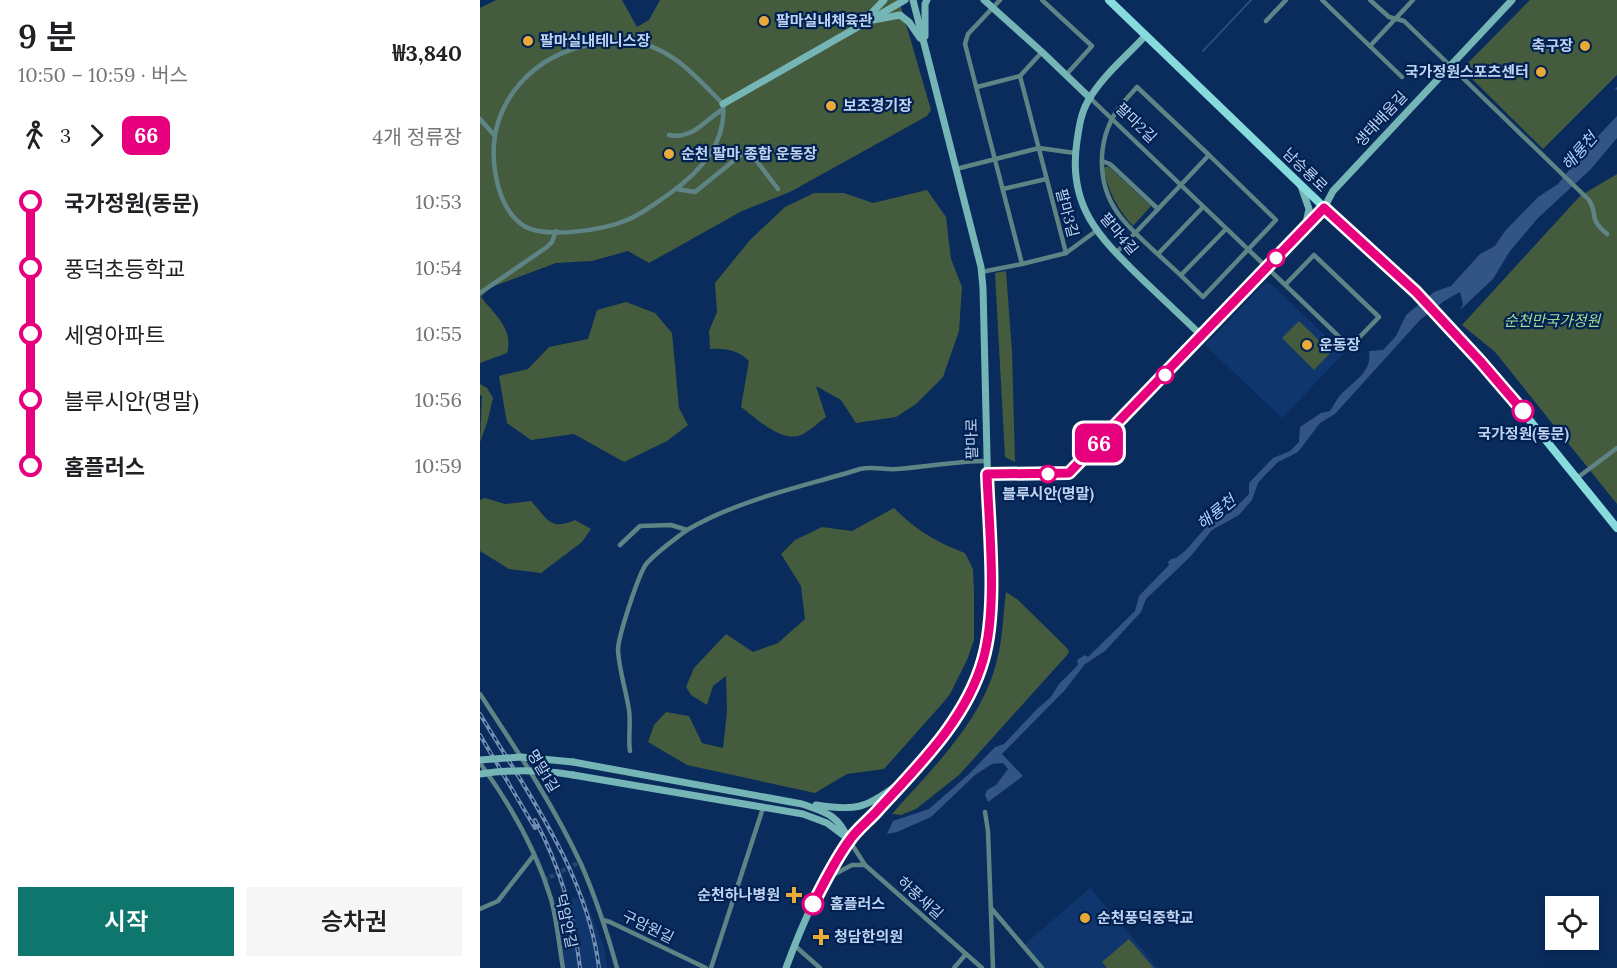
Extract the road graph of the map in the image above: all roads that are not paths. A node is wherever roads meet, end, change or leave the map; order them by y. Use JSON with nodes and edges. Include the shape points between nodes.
{"nodes":[{"id":1,"x":884,"y":0,"type":"edge"},
{"id":2,"x":905,"y":0,"type":"edge"},
{"id":3,"x":913,"y":0,"type":"edge"},
{"id":4,"x":927,"y":0,"type":"edge"},
{"id":5,"x":984,"y":0,"type":"edge"},
{"id":6,"x":1000,"y":0,"type":"edge"},
{"id":7,"x":1042,"y":0,"type":"edge"},
{"id":8,"x":1109,"y":0,"type":"edge"},
{"id":9,"x":1286,"y":0,"type":"edge"},
{"id":10,"x":1322,"y":0,"type":"edge"},
{"id":11,"x":1370,"y":0,"type":"edge"},
{"id":12,"x":1413,"y":0,"type":"edge"},
{"id":13,"x":1509,"y":1,"type":"edge"},
{"id":14,"x":993,"y":7,"type":"junction"},
{"id":15,"x":1395,"y":19,"type":"junction"},
{"id":16,"x":1266,"y":21,"type":"dead end"},
{"id":17,"x":863,"y":23,"type":"junction"},
{"id":18,"x":1146,"y":35,"type":"junction"},
{"id":19,"x":925,"y":45,"type":"junction"},
{"id":20,"x":1370,"y":46,"type":"junction"},
{"id":21,"x":1042,"y":52,"type":"junction"},
{"id":22,"x":1449,"y":65,"type":"junction"},
{"id":23,"x":1066,"y":75,"type":"junction"},
{"id":24,"x":1020,"y":76,"type":"junction"},
{"id":25,"x":1402,"y":76,"type":"dead end"},
{"id":26,"x":977,"y":87,"type":"junction"},
{"id":27,"x":1090,"y":98,"type":"junction"},
{"id":28,"x":723,"y":107,"type":"junction"},
{"id":29,"x":1112,"y":118,"type":"junction"},
{"id":30,"x":480,"y":119,"type":"edge"},
{"id":31,"x":669,"y":135,"type":"dead end"},
{"id":32,"x":495,"y":136,"type":"junction"},
{"id":33,"x":1039,"y":148,"type":"junction"},
{"id":34,"x":1075,"y":153,"type":"junction"},
{"id":35,"x":1209,"y":156,"type":"junction"},
{"id":36,"x":995,"y":159,"type":"junction"},
{"id":37,"x":1102,"y":161,"type":"junction"},
{"id":38,"x":956,"y":169,"type":"junction"},
{"id":39,"x":1046,"y":178,"type":"junction"},
{"id":40,"x":1181,"y":185,"type":"junction"},
{"id":41,"x":1301,"y":186,"type":"junction"},
{"id":42,"x":676,"y":189,"type":"junction"},
{"id":43,"x":778,"y":189,"type":"dead end"},
{"id":44,"x":1003,"y":189,"type":"junction"},
{"id":45,"x":1203,"y":207,"type":"junction"},
{"id":46,"x":1324,"y":208,"type":"junction"},
{"id":47,"x":1158,"y":209,"type":"junction"},
{"id":48,"x":1226,"y":229,"type":"junction"},
{"id":49,"x":1304,"y":229,"type":"junction"},
{"id":50,"x":556,"y":231,"type":"junction"},
{"id":51,"x":1096,"y":231,"type":"junction"},
{"id":52,"x":1136,"y":233,"type":"junction"},
{"id":53,"x":1607,"y":234,"type":"dead end"},
{"id":54,"x":1248,"y":250,"type":"junction"},
{"id":55,"x":1066,"y":253,"type":"junction"},
{"id":56,"x":1116,"y":254,"type":"junction"},
{"id":57,"x":1158,"y":254,"type":"junction"},
{"id":58,"x":1022,"y":264,"type":"junction"},
{"id":59,"x":1267,"y":268,"type":"junction"},
{"id":60,"x":981,"y":272,"type":"junction"},
{"id":61,"x":1181,"y":275,"type":"junction"},
{"id":62,"x":1285,"y":285,"type":"junction"},
{"id":63,"x":480,"y":293,"type":"edge"},
{"id":64,"x":1202,"y":336,"type":"junction"},
{"id":65,"x":1617,"y":448,"type":"edge"},
{"id":66,"x":986,"y":461,"type":"junction"},
{"id":67,"x":987,"y":474,"type":"junction"},
{"id":68,"x":1577,"y":478,"type":"junction"},
{"id":69,"x":1617,"y":528,"type":"edge"},
{"id":70,"x":687,"y":530,"type":"junction"},
{"id":71,"x":620,"y":545,"type":"dead end"},
{"id":72,"x":480,"y":694,"type":"edge"},
{"id":73,"x":630,"y":751,"type":"dead end"},
{"id":74,"x":480,"y":761,"type":"edge"},
{"id":75,"x":480,"y":774,"type":"edge"},
{"id":76,"x":911,"y":774,"type":"junction"},
{"id":77,"x":802,"y":804,"type":"junction"},
{"id":78,"x":764,"y":808,"type":"junction"},
{"id":79,"x":984,"y":812,"type":"dead end"},
{"id":80,"x":849,"y":840,"type":"junction"},
{"id":81,"x":534,"y":855,"type":"junction"},
{"id":82,"x":580,"y":862,"type":"joint"},
{"id":83,"x":866,"y":865,"type":"junction"},
{"id":84,"x":827,"y":878,"type":"junction"},
{"id":85,"x":991,"y":908,"type":"junction"},
{"id":86,"x":480,"y":909,"type":"edge"},
{"id":87,"x":603,"y":920,"type":"junction"},
{"id":88,"x":794,"y":945,"type":"junction"},
{"id":89,"x":966,"y":954,"type":"junction"},
{"id":90,"x":563,"y":968,"type":"edge"},
{"id":91,"x":617,"y":968,"type":"edge"},
{"id":92,"x":706,"y":968,"type":"edge"},
{"id":93,"x":711,"y":968,"type":"edge"},
{"id":94,"x":786,"y":968,"type":"edge"},
{"id":95,"x":820,"y":968,"type":"edge"},
{"id":96,"x":954,"y":968,"type":"edge"},
{"id":97,"x":982,"y":968,"type":"edge"},
{"id":98,"x":993,"y":968,"type":"edge"},
{"id":99,"x":1042,"y":968,"type":"edge"}],
"edges":[{"from":1,"to":17,"type":"main road"},
{"from":2,"to":17,"type":"main road"},
{"from":3,"to":19,"type":"main road","name":"팔마로"},
{"from":4,"to":19,"type":"main road"},
{"from":5,"to":14,"type":"main road","name":"팔마2길"},
{"from":6,"to":14,"type":"street"},
{"from":7,"to":23,"type":"street","via":[[1092,46]]},
{"from":8,"to":18,"type":"main road","name":"남승룡로"},
{"from":9,"to":16,"type":"street"},
{"from":10,"to":20,"type":"street"},
{"from":11,"to":15,"type":"street"},
{"from":12,"to":15,"type":"street"},
{"from":13,"to":22,"type":"main road","name":"생태배움길"},
{"from":14,"to":21,"type":"main road","name":"팔마2길"},
{"from":14,"to":26,"type":"street","via":[[966,40]]},
{"from":15,"to":20,"type":"street"},
{"from":15,"to":22,"type":"street","via":[[1404,21]]},
{"from":17,"to":19,"type":"main road","via":[[900,15]]},
{"from":17,"to":28,"type":"main road"},
{"from":18,"to":27,"type":"main road","name":"팔마4길"},
{"from":18,"to":41,"type":"main road","name":"남승룡로"},
{"from":19,"to":38,"type":"main road","name":"팔마로"},
{"from":20,"to":25,"type":"street"},
{"from":21,"to":23,"type":"main road","name":"팔마2길"},
{"from":21,"to":24,"type":"street"},
{"from":22,"to":46,"type":"main road","name":"생태배움길","via":[[1332,191]]},
{"from":22,"to":53,"type":"street","via":[[1592,203],[1594,222]]},
{"from":23,"to":27,"type":"main road","name":"팔마2길"},
{"from":24,"to":26,"type":"street"},
{"from":24,"to":33,"type":"street","name":"팔마3길"},
{"from":26,"to":36,"type":"street"},
{"from":27,"to":29,"type":"street","name":"팔마2길"},
{"from":27,"to":34,"type":"main road","name":"팔마4길"},
{"from":28,"to":31,"type":"street","via":[[689,134]]},
{"from":28,"to":32,"type":"street","via":[[695,76],[660,48],[640,42],[607,42],[567,52],[524,80],[502,108]]},
{"from":28,"to":42,"type":"street","via":[[722,127],[712,150]]},
{"from":29,"to":35,"type":"street","via":[[1137,87]]},
{"from":29,"to":37,"type":"street"},
{"from":29,"to":40,"type":"street","name":"팔마2길"},
{"from":30,"to":32,"type":"street"},
{"from":32,"to":50,"type":"street","via":[[499,187],[514,218],[533,230]]},
{"from":33,"to":34,"type":"street"},
{"from":33,"to":36,"type":"street"},
{"from":33,"to":39,"type":"street","name":"팔마3길"},
{"from":34,"to":51,"type":"main road","name":"팔마4길","via":[[1077,185]]},
{"from":35,"to":40,"type":"street"},
{"from":35,"to":54,"type":"street","via":[[1276,220]]},
{"from":36,"to":38,"type":"street"},
{"from":36,"to":44,"type":"street"},
{"from":37,"to":47,"type":"street"},
{"from":37,"to":52,"type":"street","via":[[1103,179],[1116,212]]},
{"from":38,"to":60,"type":"main road","name":"팔마로"},
{"from":39,"to":44,"type":"street","name":"팔마3길"},
{"from":39,"to":55,"type":"street","name":"팔마3길"},
{"from":40,"to":45,"type":"street","name":"팔마2길"},
{"from":40,"to":47,"type":"street"},
{"from":41,"to":46,"type":"main road","name":"남승룡로"},
{"from":41,"to":49,"type":"main road","via":[[1309,209]]},
{"from":42,"to":43,"type":"street","via":[[695,192],[749,151]]},
{"from":42,"to":50,"type":"street","via":[[626,220],[604,227]]},
{"from":44,"to":58,"type":"street"},
{"from":45,"to":48,"type":"street","name":"팔마2길"},
{"from":45,"to":57,"type":"street"},
{"from":46,"to":49,"type":"main road","name":"생태배움길"},
{"from":46,"to":68,"type":"main road","name":"남승룡로","via":[[1451,329]]},
{"from":47,"to":52,"type":"street"},
{"from":48,"to":54,"type":"street","name":"팔마2길"},
{"from":48,"to":61,"type":"street"},
{"from":49,"to":59,"type":"main road","name":"생태배움길"},
{"from":50,"to":63,"type":"street","via":[[547,248]]},
{"from":51,"to":55,"type":"street"},
{"from":51,"to":56,"type":"main road","name":"팔마4길"},
{"from":52,"to":56,"type":"street"},
{"from":52,"to":57,"type":"street"},
{"from":54,"to":59,"type":"street","name":"팔마2길"},
{"from":54,"to":61,"type":"street","via":[[1203,297]]},
{"from":55,"to":58,"type":"street"},
{"from":56,"to":64,"type":"main road","name":"팔마4길"},
{"from":57,"to":61,"type":"street"},
{"from":58,"to":60,"type":"street"},
{"from":59,"to":62,"type":"street","name":"팔마2길"},
{"from":59,"to":64,"type":"main road","name":"생태배움길"},
{"from":60,"to":66,"type":"main road","name":"팔마로"},
{"from":62,"to":62,"type":"street","name":"팔마2길","via":[[1350,348],[1379,317],[1314,255]]},
{"from":64,"to":67,"type":"main road","name":"생태배움길","via":[[1069,473]]},
{"from":65,"to":68,"type":"street"},
{"from":66,"to":67,"type":"main road","name":"팔마로"},
{"from":66,"to":70,"type":"street","via":[[860,469],[767,496]]},
{"from":67,"to":76,"type":"main road","name":"팔마로","via":[[990,610],[983,659],[962,710]]},
{"from":68,"to":69,"type":"main road","name":"남승룡로"},
{"from":70,"to":71,"type":"street","via":[[671,525],[639,526]]},
{"from":70,"to":73,"type":"street","via":[[643,568],[619,641],[631,727]]},
{"from":72,"to":82,"type":"street","name":"명말1길"},
{"from":74,"to":77,"type":"main road","bridge":true,"via":[[521,756],[573,762]]},
{"from":74,"to":81,"type":"street","via":[[501,791]]},
{"from":75,"to":78,"type":"main road","bridge":true,"via":[[545,771]]},
{"from":76,"to":77,"type":"main road","via":[[880,796],[851,809]]},
{"from":76,"to":80,"type":"main road","name":"팔마로"},
{"from":77,"to":80,"type":"main road","via":[[830,813]]},
{"from":78,"to":80,"type":"main road","via":[[818,819]]},
{"from":78,"to":93,"type":"street"},
{"from":79,"to":85,"type":"street"},
{"from":80,"to":83,"type":"street","name":"하풍새길"},
{"from":80,"to":84,"type":"main road","name":"팔마로"},
{"from":81,"to":86,"type":"street","via":[[498,901]]},
{"from":81,"to":90,"type":"street","name":"덕암안길","via":[[555,919]]},
{"from":82,"to":87,"type":"street","name":"구암원길"},
{"from":83,"to":84,"type":"street","via":[[852,865]]},
{"from":83,"to":89,"type":"street","name":"하풍새길"},
{"from":84,"to":88,"type":"main road","name":"팔마로"},
{"from":85,"to":98,"type":"street"},
{"from":85,"to":99,"type":"street"},
{"from":87,"to":91,"type":"street"},
{"from":87,"to":92,"type":"street","name":"구암원길"},
{"from":88,"to":94,"type":"main road","name":"팔마로"},
{"from":88,"to":95,"type":"street"},
{"from":89,"to":96,"type":"street"},
{"from":89,"to":97,"type":"street","name":"하풍새길"}]}
